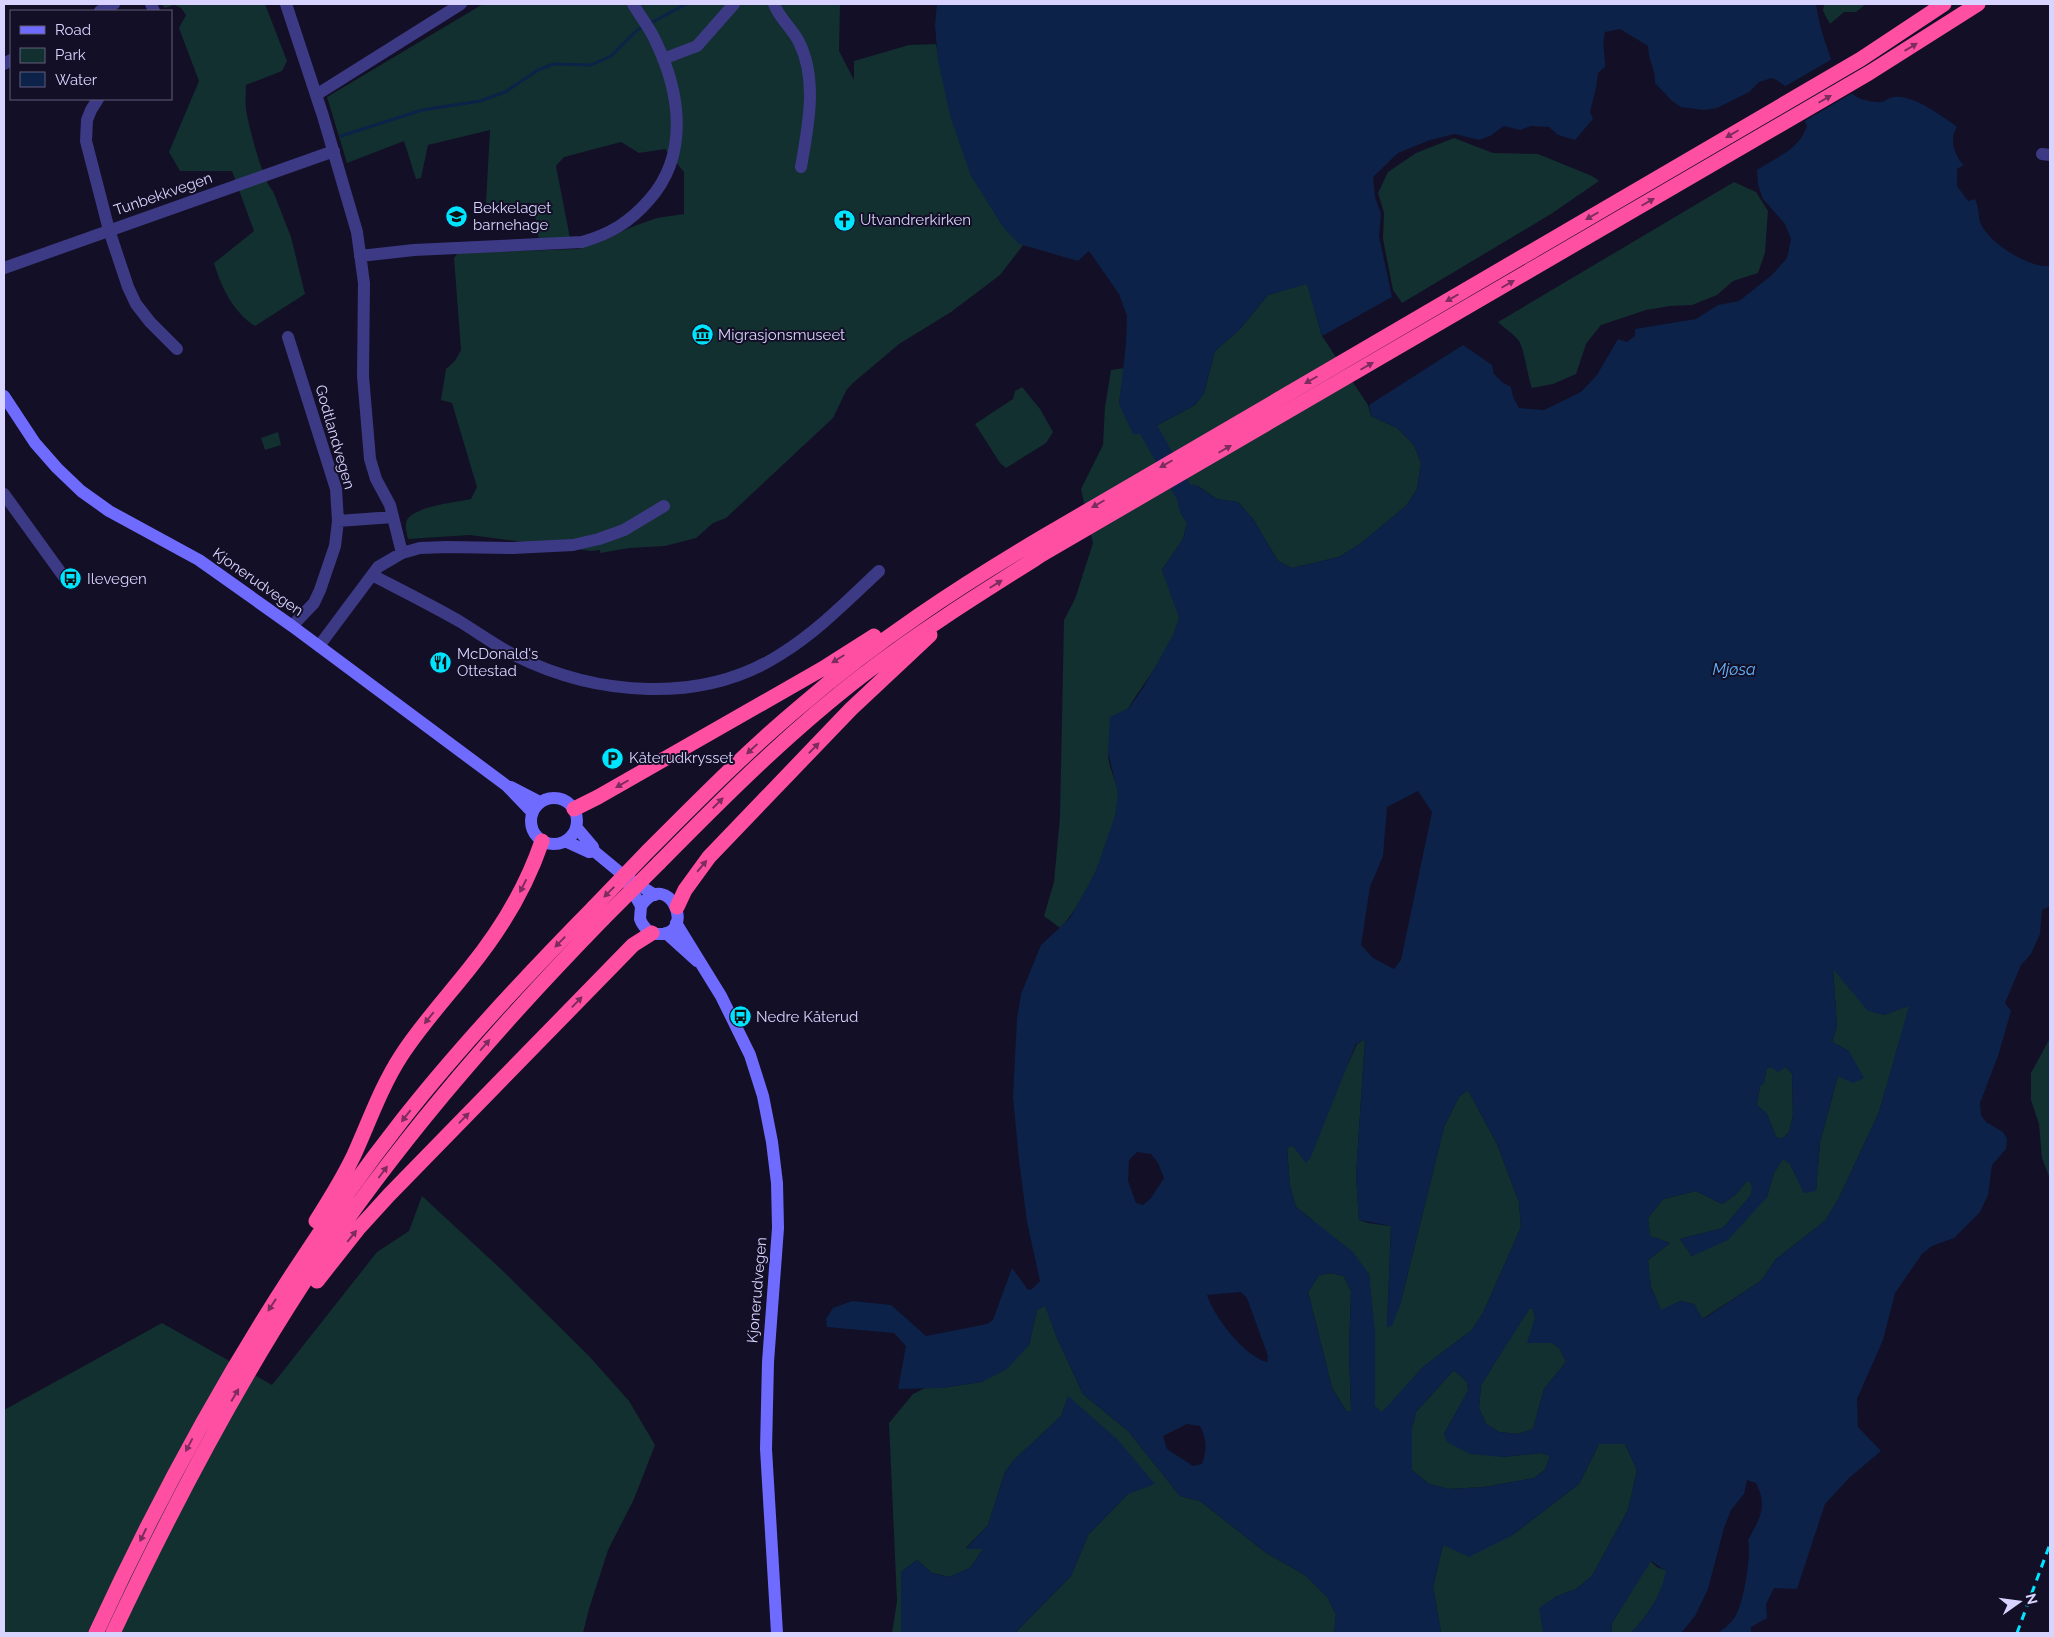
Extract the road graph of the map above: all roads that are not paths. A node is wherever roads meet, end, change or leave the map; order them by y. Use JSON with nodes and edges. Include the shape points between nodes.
{"nodes":[{"id":1,"x":114,"y":4,"type":"edge"},
{"id":2,"x":286,"y":4,"type":"edge"},
{"id":3,"x":461,"y":4,"type":"edge"},
{"id":4,"x":633,"y":4,"type":"edge"},
{"id":5,"x":734,"y":4,"type":"edge"},
{"id":6,"x":774,"y":4,"type":"edge"},
{"id":7,"x":1944,"y":4,"type":"edge"},
{"id":8,"x":1978,"y":4,"type":"edge"},
{"id":9,"x":102,"y":10,"type":"edge"},
{"id":10,"x":663,"y":59,"type":"junction"},
{"id":11,"x":316,"y":95,"type":"junction"},
{"id":12,"x":97,"y":100,"type":"edge"},
{"id":13,"x":334,"y":152,"type":"junction"},
{"id":14,"x":801,"y":167,"type":"dead end"},
{"id":15,"x":109,"y":230,"type":"junction"},
{"id":16,"x":360,"y":256,"type":"junction"},
{"id":17,"x":4,"y":268,"type":"edge"},
{"id":18,"x":288,"y":337,"type":"dead end"},
{"id":19,"x":177,"y":348,"type":"dead end"},
{"id":20,"x":4,"y":396,"type":"edge"},
{"id":21,"x":4,"y":494,"type":"edge"},
{"id":22,"x":664,"y":506,"type":"dead end"},
{"id":23,"x":393,"y":518,"type":"junction"},
{"id":24,"x":338,"y":521,"type":"junction"},
{"id":25,"x":402,"y":553,"type":"junction"},
{"id":26,"x":879,"y":571,"type":"dead end"},
{"id":27,"x":372,"y":575,"type":"junction"},
{"id":28,"x":64,"y":577,"type":"dead end"},
{"id":29,"x":941,"y":600,"type":"junction"},
{"id":30,"x":955,"y":610,"type":"junction"},
{"id":31,"x":292,"y":626,"type":"junction"},
{"id":32,"x":319,"y":646,"type":"junction"},
{"id":33,"x":536,"y":807,"type":"junction"},
{"id":34,"x":574,"y":809,"type":"junction"},
{"id":35,"x":576,"y":827,"type":"junction"},
{"id":36,"x":542,"y":841,"type":"junction"},
{"id":37,"x":565,"y":841,"type":"junction"},
{"id":38,"x":594,"y":851,"type":"junction"},
{"id":39,"x":623,"y":875,"type":"junction"},
{"id":40,"x":656,"y":895,"type":"junction"},
{"id":41,"x":641,"y":906,"type":"junction"},
{"id":42,"x":677,"y":907,"type":"junction"},
{"id":43,"x":676,"y":923,"type":"junction"},
{"id":44,"x":659,"y":932,"type":"junction"},
{"id":45,"x":700,"y":964,"type":"junction"},
{"id":46,"x":298,"y":1264,"type":"junction"},
{"id":47,"x":276,"y":1327,"type":"junction"},
{"id":48,"x":96,"y":1633,"type":"edge"},
{"id":49,"x":112,"y":1633,"type":"edge"},
{"id":50,"x":777,"y":1633,"type":"edge"}],
"edges":[{"from":1,"to":9,"type":"street"},
{"from":2,"to":11,"type":"street"},
{"from":3,"to":11,"type":"street"},
{"from":4,"to":10,"type":"street"},
{"from":5,"to":10,"type":"street","via":[[697,46]]},
{"from":6,"to":14,"type":"street","via":[[798,41],[809,72],[809,103]]},
{"from":7,"to":29,"type":"highway","one_way":true,"via":[[1861,59],[1016,552]]},
{"from":30,"to":8,"type":"highway","one_way":true,"via":[[1046,552],[1869,73]]},
{"from":10,"to":16,"type":"street","via":[[675,104],[678,129],[675,153],[660,189],[618,228],[570,243]]},
{"from":11,"to":13,"type":"street"},
{"from":12,"to":15,"type":"street","via":[[87,120],[86,142]]},
{"from":13,"to":15,"type":"street","name":"Tunbekkvegen"},
{"from":13,"to":16,"type":"street","via":[[357,232]]},
{"from":15,"to":17,"type":"street","name":"Tunbekkvegen"},
{"from":15,"to":19,"type":"street","via":[[136,304]]},
{"from":16,"to":23,"type":"street","via":[[364,284],[364,398],[370,459]]},
{"from":18,"to":24,"type":"street","name":"Godtlandvegen","via":[[336,489]]},
{"from":20,"to":31,"type":"main road","name":"Kjonerudvegen","via":[[35,443],[80,491],[116,515],[199,560]]},
{"from":21,"to":28,"type":"street"},
{"from":22,"to":25,"type":"street","via":[[624,530],[573,545],[420,548]]},
{"from":23,"to":24,"type":"street"},
{"from":23,"to":25,"type":"street"},
{"from":24,"to":31,"type":"street","name":"Godtlandvegen","via":[[335,546],[320,590],[314,603]]},
{"from":25,"to":27,"type":"street","via":[[378,567]]},
{"from":26,"to":27,"type":"street","via":[[834,614],[780,655],[736,675],[665,690],[636,689],[552,670],[514,654]]},
{"from":27,"to":32,"type":"street"},
{"from":29,"to":34,"type":"highway","one_way":true},
{"from":29,"to":46,"type":"highway","one_way":true,"bridge":true,"via":[[870,650],[801,705],[648,851],[508,996],[435,1079],[374,1156]]},
{"from":42,"to":30,"type":"highway","one_way":true,"via":[[684,890],[709,857],[865,695]]},
{"from":47,"to":30,"type":"highway","one_way":true,"bridge":true,"via":[[358,1205],[417,1127],[502,1025],[740,782],[815,714],[882,660]]},
{"from":31,"to":32,"type":"main road","name":"Kjonerudvegen"},
{"from":32,"to":33,"type":"main road","name":"Kjonerudvegen"},
{"from":33,"to":34,"type":"main road","name":"Kjonerudvegen","via":[[548,798],[560,799]]},
{"from":33,"to":36,"type":"main road","via":[[531,826]]},
{"from":34,"to":35,"type":"main road"},
{"from":35,"to":37,"type":"main road"},
{"from":35,"to":38,"type":"main road","name":"Kjonerudvegen"},
{"from":36,"to":37,"type":"main road","name":"Kjonerudvegen","via":[[550,844]]},
{"from":36,"to":46,"type":"highway","one_way":true,"via":[[522,888],[494,936],[400,1056]]},
{"from":37,"to":38,"type":"main road","name":"Kjonerudvegen","via":[[589,852]]},
{"from":38,"to":39,"type":"main road","name":"Kjonerudvegen"},
{"from":39,"to":40,"type":"main road","name":"Kjonerudvegen"},
{"from":39,"to":41,"type":"main road","name":"Kjonerudvegen"},
{"from":40,"to":41,"type":"main road"},
{"from":40,"to":42,"type":"main road","name":"Kjonerudvegen","via":[[668,897]]},
{"from":41,"to":44,"type":"main road","name":"Kjonerudvegen","via":[[640,919],[644,927]]},
{"from":42,"to":43,"type":"main road"},
{"from":43,"to":44,"type":"main road"},
{"from":43,"to":45,"type":"main road","name":"Kjonerudvegen"},
{"from":44,"to":45,"type":"main road","name":"Kjonerudvegen"},
{"from":47,"to":44,"type":"highway","one_way":true,"via":[[378,1207],[633,945]]},
{"from":45,"to":50,"type":"main road","name":"Kjonerudvegen","via":[[725,1003],[750,1055],[763,1096],[775,1161],[778,1228],[768,1362],[766,1449]]},
{"from":46,"to":48,"type":"highway","one_way":true,"via":[[192,1439]]},
{"from":49,"to":47,"type":"highway","one_way":true,"via":[[194,1468]]}]}
